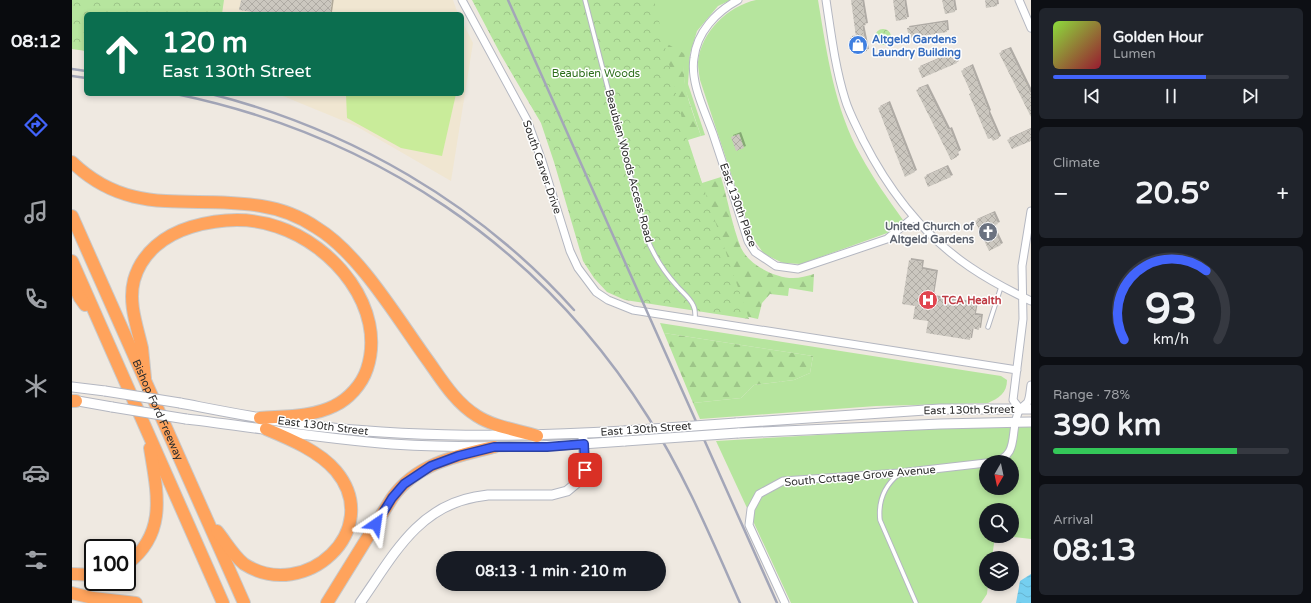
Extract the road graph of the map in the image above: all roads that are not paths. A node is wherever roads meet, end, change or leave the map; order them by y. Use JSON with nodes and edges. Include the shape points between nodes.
{"nodes":[{"id":1,"x":462,"y":0,"type":"edge"},
{"id":2,"x":585,"y":0,"type":"edge"},
{"id":3,"x":738,"y":0,"type":"edge"},
{"id":4,"x":826,"y":0,"type":"edge"},
{"id":5,"x":1019,"y":0,"type":"edge"},
{"id":6,"x":1031,"y":28,"type":"edge"},
{"id":7,"x":72,"y":162,"type":"edge"},
{"id":8,"x":1031,"y":211,"type":"edge"},
{"id":9,"x":72,"y":216,"type":"edge"},
{"id":10,"x":914,"y":217,"type":"junction"},
{"id":11,"x":72,"y":261,"type":"edge"},
{"id":12,"x":72,"y":282,"type":"edge"},
{"id":13,"x":1001,"y":286,"type":"junction"},
{"id":14,"x":1022,"y":297,"type":"junction"},
{"id":15,"x":1031,"y":302,"type":"edge"},
{"id":16,"x":695,"y":320,"type":"junction"},
{"id":17,"x":99,"y":322,"type":"junction"},
{"id":18,"x":988,"y":327,"type":"dead end"},
{"id":19,"x":1017,"y":370,"type":"junction"},
{"id":20,"x":145,"y":378,"type":"junction"},
{"id":21,"x":1031,"y":385,"type":"edge"},
{"id":22,"x":72,"y":387,"type":"edge"},
{"id":23,"x":73,"y":401,"type":"edge"},
{"id":24,"x":1020,"y":409,"type":"junction"},
{"id":25,"x":1031,"y":409,"type":"edge"},
{"id":26,"x":260,"y":418,"type":"junction"},
{"id":27,"x":1016,"y":422,"type":"junction"},
{"id":28,"x":1031,"y":422,"type":"edge"},
{"id":29,"x":266,"y":429,"type":"junction"},
{"id":30,"x":148,"y":433,"type":"junction"},
{"id":31,"x":582,"y":434,"type":"junction"},
{"id":32,"x":537,"y":436,"type":"junction"},
{"id":33,"x":584,"y":444,"type":"junction"},
{"id":34,"x":494,"y":447,"type":"junction"},
{"id":35,"x":1008,"y":455,"type":"edge"},
{"id":36,"x":979,"y":464,"type":"edge"},
{"id":37,"x":899,"y":474,"type":"junction"},
{"id":38,"x":203,"y":510,"type":"junction"},
{"id":39,"x":136,"y":556,"type":"edge"},
{"id":40,"x":72,"y":574,"type":"edge"},
{"id":41,"x":84,"y":575,"type":"edge"},
{"id":42,"x":72,"y":593,"type":"edge"},
{"id":43,"x":136,"y":603,"type":"edge"},
{"id":44,"x":223,"y":603,"type":"edge"},
{"id":45,"x":244,"y":603,"type":"edge"},
{"id":46,"x":327,"y":603,"type":"edge"},
{"id":47,"x":360,"y":603,"type":"edge"},
{"id":48,"x":785,"y":603,"type":"edge"},
{"id":49,"x":916,"y":603,"type":"edge"}],
"edges":[{"from":1,"to":16,"type":"street","name":"South Carver Drive","via":[[527,120],[570,251],[578,268],[596,292],[608,300],[633,310]]},
{"from":2,"to":16,"type":"lane","name":"Beaubien Woods Access Road","via":[[646,236],[663,268],[692,303],[696,310]]},
{"from":3,"to":10,"type":"street","name":"East 130th Place","via":[[717,14],[701,36],[693,59],[696,83],[748,242],[755,252],[776,266],[798,269],[887,238]]},
{"from":4,"to":10,"type":"street","via":[[845,100],[879,170]]},
{"from":5,"to":6,"type":"street"},
{"from":7,"to":32,"type":"highway","via":[[103,185],[129,195],[168,202],[262,206],[292,214],[318,228],[356,263],[455,397],[488,422]]},
{"from":8,"to":14,"type":"street","via":[[1022,266]]},
{"from":9,"to":20,"type":"highway","name":"Bishop Ford Freeway"},
{"from":10,"to":13,"type":"street","via":[[930,234],[969,266]]},
{"from":11,"to":17,"type":"highway","name":"Bishop Ford Freeway"},
{"from":12,"to":17,"type":"highway","via":[[80,298]]},
{"from":13,"to":14,"type":"street"},
{"from":13,"to":18,"type":"lane"},
{"from":14,"to":15,"type":"street"},
{"from":14,"to":19,"type":"street","via":[[1023,319]]},
{"from":16,"to":19,"type":"street"},
{"from":17,"to":30,"type":"highway","name":"Bishop Ford Freeway"},
{"from":19,"to":24,"type":"street","via":[[1013,400]]},
{"from":20,"to":26,"type":"highway","via":[[132,290],[138,270],[150,250],[170,235],[201,224],[230,220],[277,226],[308,241],[344,273],[364,308],[371,332],[372,352],[361,382],[336,406],[315,413]]},
{"from":20,"to":38,"type":"highway","name":"Bishop Ford Freeway"},
{"from":21,"to":24,"type":"street","via":[[1028,401]]},
{"from":22,"to":26,"type":"main road","name":"East 130th Street","bridge":true},
{"from":23,"to":29,"type":"main road","name":"East 130th Street","bridge":true},
{"from":24,"to":25,"type":"main road","name":"East 130th Street"},
{"from":24,"to":27,"type":"street"},
{"from":24,"to":31,"type":"main road","name":"East 130th Street","bridge":true,"via":[[940,409]]},
{"from":26,"to":32,"type":"main road","name":"East 130th Street","via":[[321,427],[392,433]]},
{"from":27,"to":28,"type":"main road","name":"East 130th Street"},
{"from":27,"to":33,"type":"main road","name":"East 130th Street","bridge":true,"via":[[738,434]]},
{"from":27,"to":35,"type":"street"},
{"from":29,"to":34,"type":"main road","name":"East 130th Street","via":[[391,444]]},
{"from":29,"to":38,"type":"highway","via":[[314,453],[335,470],[343,482],[350,503],[350,521],[345,539],[334,556],[322,567],[308,574],[290,578],[267,576],[251,569],[237,558]]},
{"from":30,"to":39,"type":"highway","via":[[157,494],[157,515],[148,542]]},
{"from":30,"to":44,"type":"highway","name":"Bishop Ford Freeway"},
{"from":31,"to":32,"type":"main road","name":"East 130th Street"},
{"from":31,"to":33,"type":"main road"},
{"from":33,"to":34,"type":"main road","name":"East 130th Street"},
{"from":33,"to":47,"type":"main road","via":[[585,470],[579,481],[567,491],[552,495],[475,497],[452,503],[425,519],[403,542]]},
{"from":34,"to":46,"type":"highway","via":[[431,466],[404,484],[392,498]]},
{"from":36,"to":37,"type":"street","name":"South Cottage Grove Avenue"},
{"from":37,"to":48,"type":"street","name":"South Cottage Grove Avenue","via":[[783,481],[759,494],[751,509],[749,526]]},
{"from":37,"to":49,"type":"lane","via":[[886,487],[881,499],[880,520]]},
{"from":38,"to":45,"type":"highway","name":"Bishop Ford Freeway"},
{"from":40,"to":41,"type":"highway"},
{"from":42,"to":43,"type":"highway"}]}
